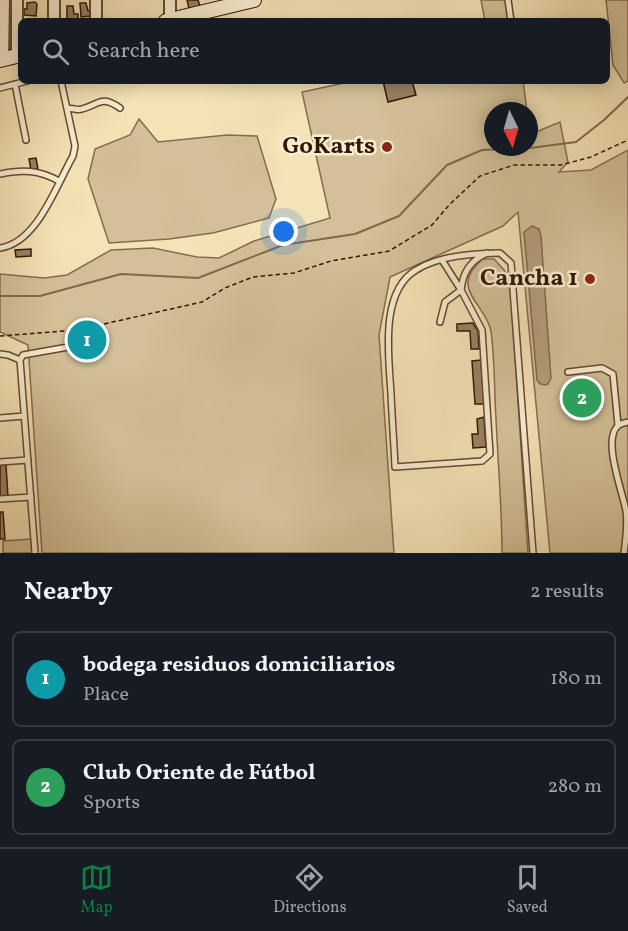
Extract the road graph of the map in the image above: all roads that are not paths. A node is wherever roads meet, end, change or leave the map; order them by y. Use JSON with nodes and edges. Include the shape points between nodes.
{"nodes":[{"id":1,"x":4,"y":0,"type":"edge"},
{"id":2,"x":17,"y":0,"type":"edge"},
{"id":3,"x":54,"y":0,"type":"edge"},
{"id":4,"x":96,"y":0,"type":"edge"},
{"id":5,"x":170,"y":0,"type":"edge"},
{"id":6,"x":177,"y":0,"type":"edge"},
{"id":7,"x":254,"y":0,"type":"edge"},
{"id":8,"x":508,"y":0,"type":"edge"},
{"id":9,"x":54,"y":18,"type":"edge"},
{"id":10,"x":96,"y":18,"type":"edge"},
{"id":11,"x":171,"y":18,"type":"edge"},
{"id":12,"x":172,"y":18,"type":"edge"},
{"id":13,"x":179,"y":18,"type":"edge"},
{"id":14,"x":511,"y":18,"type":"edge"},
{"id":15,"x":10,"y":58,"type":"edge"},
{"id":16,"x":18,"y":83,"type":"edge"},
{"id":17,"x":15,"y":84,"type":"junction"},
{"id":18,"x":62,"y":84,"type":"edge"},
{"id":19,"x":0,"y":88,"type":"edge"},
{"id":20,"x":120,"y":108,"type":"dead end"},
{"id":21,"x":67,"y":109,"type":"junction"},
{"id":22,"x":26,"y":140,"type":"dead end"},
{"id":23,"x":0,"y":174,"type":"edge"},
{"id":24,"x":59,"y":181,"type":"junction"},
{"id":25,"x":0,"y":248,"type":"edge"},
{"id":26,"x":487,"y":253,"type":"junction"},
{"id":27,"x":442,"y":260,"type":"junction"},
{"id":28,"x":461,"y":290,"type":"junction"},
{"id":29,"x":440,"y":322,"type":"dead end"},
{"id":30,"x":91,"y":343,"type":"dead end"},
{"id":31,"x":0,"y":354,"type":"edge"},
{"id":32,"x":20,"y":360,"type":"junction"},
{"id":33,"x":568,"y":372,"type":"dead end"},
{"id":34,"x":24,"y":416,"type":"junction"},
{"id":35,"x":0,"y":418,"type":"edge"},
{"id":36,"x":628,"y":422,"type":"edge"},
{"id":37,"x":618,"y":425,"type":"junction"},
{"id":38,"x":28,"y":460,"type":"junction"},
{"id":39,"x":0,"y":462,"type":"edge"},
{"id":40,"x":31,"y":497,"type":"junction"},
{"id":41,"x":0,"y":499,"type":"edge"},
{"id":42,"x":35,"y":553,"type":"edge"},
{"id":43,"x":533,"y":553,"type":"edge"},
{"id":44,"x":624,"y":553,"type":"edge"}],
"edges":[{"from":1,"to":15,"type":"street"},
{"from":2,"to":15,"type":"street"},
{"from":3,"to":9,"type":"street"},
{"from":4,"to":10,"type":"street"},
{"from":5,"to":11,"type":"street"},
{"from":6,"to":12,"type":"street"},
{"from":7,"to":13,"type":"street"},
{"from":8,"to":14,"type":"lane"},
{"from":16,"to":17,"type":"lane"},
{"from":17,"to":19,"type":"lane"},
{"from":17,"to":22,"type":"lane"},
{"from":18,"to":21,"type":"lane"},
{"from":20,"to":21,"type":"lane","via":[[98,101],[82,109]]},
{"from":21,"to":24,"type":"lane","via":[[75,146]]},
{"from":23,"to":24,"type":"lane","via":[[45,173]]},
{"from":24,"to":25,"type":"lane","via":[[35,225],[18,242]]},
{"from":26,"to":27,"type":"lane"},
{"from":26,"to":28,"type":"lane","via":[[466,269]]},
{"from":26,"to":43,"type":"lane","via":[[500,253],[511,263]]},
{"from":27,"to":28,"type":"lane"},
{"from":27,"to":28,"type":"lane","via":[[408,276],[396,294],[391,313],[387,340],[395,467],[482,461],[490,454],[482,330]]},
{"from":28,"to":29,"type":"lane","via":[[445,302]]},
{"from":30,"to":32,"type":"lane","via":[[24,355]]},
{"from":31,"to":32,"type":"lane"},
{"from":32,"to":34,"type":"lane"},
{"from":33,"to":37,"type":"lane","via":[[602,368],[613,374]]},
{"from":34,"to":35,"type":"lane"},
{"from":34,"to":38,"type":"lane"},
{"from":36,"to":37,"type":"lane"},
{"from":37,"to":44,"type":"lane","via":[[612,434],[615,472],[627,513]]},
{"from":38,"to":39,"type":"lane"},
{"from":38,"to":40,"type":"lane"},
{"from":40,"to":41,"type":"lane"},
{"from":40,"to":42,"type":"lane"}]}
